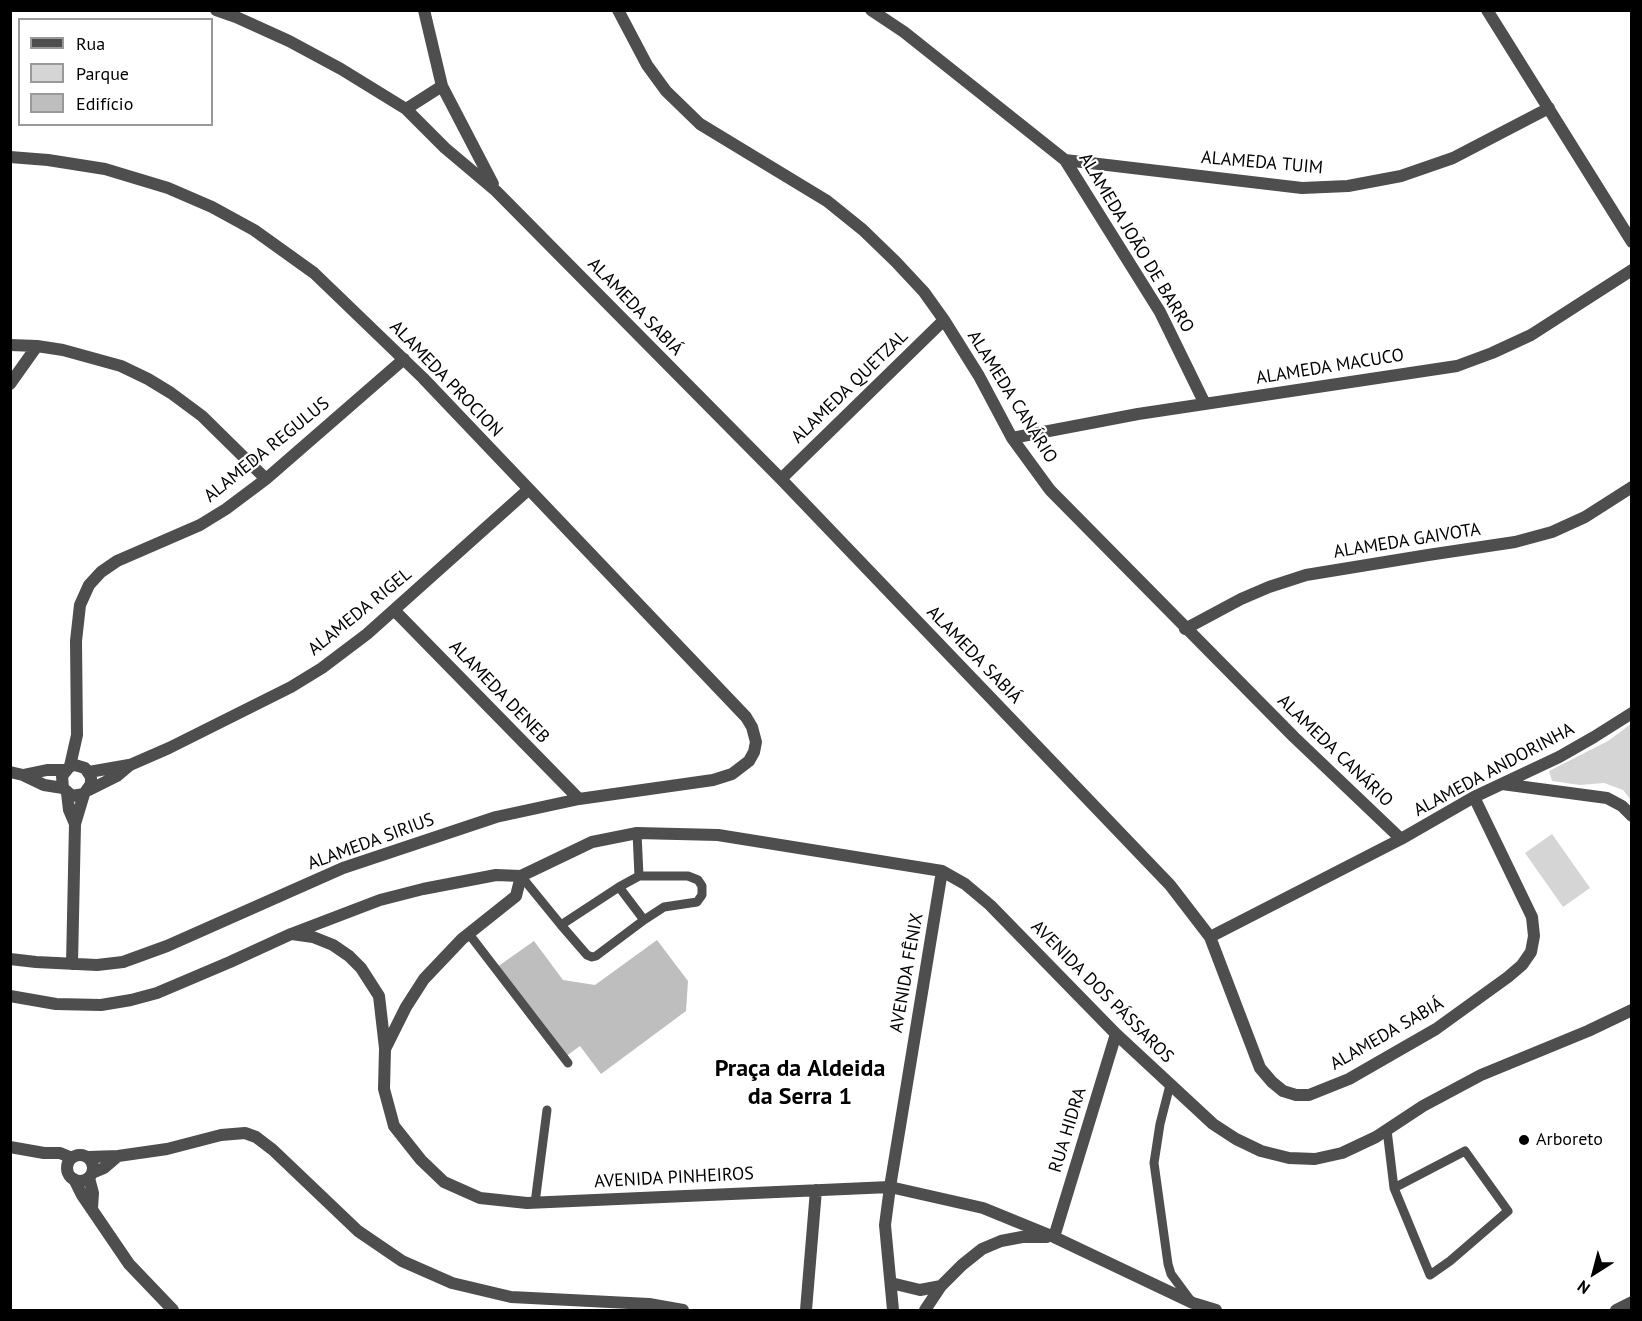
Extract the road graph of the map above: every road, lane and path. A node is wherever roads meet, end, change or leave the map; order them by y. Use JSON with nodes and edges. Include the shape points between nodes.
{"nodes":[{"id":1,"x":216,"y":10,"type":"edge"},
{"id":2,"x":424,"y":10,"type":"edge"},
{"id":3,"x":618,"y":10,"type":"edge"},
{"id":4,"x":871,"y":10,"type":"edge"},
{"id":5,"x":1487,"y":10,"type":"edge"},
{"id":6,"x":442,"y":86,"type":"junction"},
{"id":7,"x":1549,"y":108,"type":"junction"},
{"id":8,"x":406,"y":110,"type":"junction"},
{"id":9,"x":10,"y":157,"type":"edge"},
{"id":10,"x":1065,"y":160,"type":"junction"},
{"id":11,"x":496,"y":191,"type":"junction"},
{"id":12,"x":1632,"y":242,"type":"edge"},
{"id":13,"x":1632,"y":270,"type":"edge"},
{"id":14,"x":944,"y":320,"type":"junction"},
{"id":15,"x":10,"y":345,"type":"edge"},
{"id":16,"x":37,"y":346,"type":"junction"},
{"id":17,"x":404,"y":359,"type":"junction"},
{"id":18,"x":10,"y":384,"type":"edge"},
{"id":19,"x":1205,"y":404,"type":"junction"},
{"id":20,"x":1012,"y":438,"type":"junction"},
{"id":21,"x":266,"y":479,"type":"junction"},
{"id":22,"x":781,"y":479,"type":"junction"},
{"id":23,"x":1632,"y":487,"type":"edge"},
{"id":24,"x":528,"y":490,"type":"junction"},
{"id":25,"x":394,"y":610,"type":"junction"},
{"id":26,"x":1185,"y":629,"type":"junction"},
{"id":27,"x":1632,"y":713,"type":"edge"},
{"id":28,"x":77,"y":735,"type":"junction"},
{"id":29,"x":749,"y":761,"type":"joint"},
{"id":30,"x":130,"y":765,"type":"junction"},
{"id":31,"x":67,"y":768,"type":"junction"},
{"id":32,"x":87,"y":770,"type":"junction"},
{"id":33,"x":10,"y":771,"type":"edge"},
{"id":34,"x":23,"y":775,"type":"junction"},
{"id":35,"x":1501,"y":784,"type":"junction"},
{"id":36,"x":65,"y":790,"type":"junction"},
{"id":37,"x":87,"y":792,"type":"junction"},
{"id":38,"x":1474,"y":797,"type":"junction"},
{"id":39,"x":579,"y":799,"type":"junction"},
{"id":40,"x":1632,"y":816,"type":"edge"},
{"id":41,"x":75,"y":824,"type":"junction"},
{"id":42,"x":637,"y":833,"type":"junction"},
{"id":43,"x":1401,"y":839,"type":"junction"},
{"id":44,"x":942,"y":871,"type":"junction"},
{"id":45,"x":521,"y":876,"type":"junction"},
{"id":46,"x":639,"y":876,"type":"junction"},
{"id":47,"x":619,"y":887,"type":"junction"},
{"id":48,"x":644,"y":920,"type":"junction"},
{"id":49,"x":561,"y":925,"type":"junction"},
{"id":50,"x":291,"y":933,"type":"junction"},
{"id":51,"x":465,"y":936,"type":"junction"},
{"id":52,"x":1210,"y":937,"type":"junction"},
{"id":53,"x":10,"y":959,"type":"edge"},
{"id":54,"x":72,"y":964,"type":"junction"},
{"id":55,"x":10,"y":996,"type":"edge"},
{"id":56,"x":1632,"y":1010,"type":"edge"},
{"id":57,"x":1116,"y":1034,"type":"junction"},
{"id":58,"x":385,"y":1049,"type":"junction"},
{"id":59,"x":568,"y":1063,"type":"dead end"},
{"id":60,"x":1170,"y":1085,"type":"junction"},
{"id":61,"x":548,"y":1110,"type":"dead end"},
{"id":62,"x":1387,"y":1130,"type":"junction"},
{"id":63,"x":10,"y":1147,"type":"edge"},
{"id":64,"x":118,"y":1156,"type":"junction"},
{"id":65,"x":88,"y":1158,"type":"junction"},
{"id":66,"x":69,"y":1163,"type":"junction"},
{"id":67,"x":90,"y":1176,"type":"junction"},
{"id":68,"x":74,"y":1179,"type":"junction"},
{"id":69,"x":890,"y":1186,"type":"junction"},
{"id":70,"x":1394,"y":1188,"type":"junction"},
{"id":71,"x":816,"y":1190,"type":"junction"},
{"id":72,"x":536,"y":1203,"type":"junction"},
{"id":73,"x":92,"y":1208,"type":"junction"},
{"id":74,"x":1054,"y":1237,"type":"junction"},
{"id":75,"x":891,"y":1283,"type":"junction"},
{"id":76,"x":941,"y":1286,"type":"junction"},
{"id":77,"x":1632,"y":1302,"type":"edge"},
{"id":78,"x":1193,"y":1303,"type":"junction"},
{"id":79,"x":173,"y":1311,"type":"edge"},
{"id":80,"x":683,"y":1311,"type":"edge"},
{"id":81,"x":806,"y":1311,"type":"edge"},
{"id":82,"x":893,"y":1311,"type":"edge"},
{"id":83,"x":925,"y":1311,"type":"edge"},
{"id":84,"x":1216,"y":1311,"type":"edge"},
{"id":85,"x":1616,"y":1311,"type":"edge"}],
"edges":[{"from":1,"to":8,"type":"street","name":"ALAMEDA SABIÁ","via":[[289,41]]},
{"from":2,"to":6,"type":"street"},
{"from":3,"to":14,"type":"street","name":"ALAMEDA CANÁRIO","via":[[647,65],[691,116],[826,201],[863,230],[924,292]]},
{"from":4,"to":10,"type":"street","name":"ALAMEDA JOÃO DE BARRO"},
{"from":5,"to":7,"type":"street"},
{"from":6,"to":8,"type":"street"},
{"from":6,"to":11,"type":"street"},
{"from":7,"to":10,"type":"street","name":"ALAMEDA TUIM","via":[[1454,158],[1401,176],[1348,186],[1302,188]]},
{"from":7,"to":12,"type":"street"},
{"from":8,"to":11,"type":"street","name":"ALAMEDA SABIÁ"},
{"from":9,"to":17,"type":"street","name":"ALAMEDA PROCION","via":[[105,168],[212,207],[254,230],[314,273]]},
{"from":10,"to":19,"type":"street","name":"ALAMEDA JOÃO DE BARRO","via":[[1160,312]]},
{"from":11,"to":22,"type":"street","name":"ALAMEDA SABIÁ"},
{"from":13,"to":19,"type":"street","name":"ALAMEDA MACUCO","via":[[1531,335],[1457,366]]},
{"from":14,"to":20,"type":"street","name":"ALAMEDA CANÁRIO"},
{"from":14,"to":22,"type":"street","name":"ALAMEDA QUETZAL"},
{"from":15,"to":16,"type":"street"},
{"from":16,"to":18,"type":"street"},
{"from":16,"to":21,"type":"street","via":[[121,366],[148,379],[202,416]]},
{"from":17,"to":21,"type":"street","name":"ALAMEDA REGULUS"},
{"from":17,"to":24,"type":"street","name":"ALAMEDA PROCION"},
{"from":19,"to":20,"type":"street","name":"ALAMEDA MACUCO"},
{"from":20,"to":26,"type":"street","name":"ALAMEDA CANÁRIO","via":[[1050,490]]},
{"from":21,"to":28,"type":"street","name":"ALAMEDA REGULUS","via":[[200,525],[117,561],[89,585],[80,605],[76,641]]},
{"from":22,"to":52,"type":"street","name":"ALAMEDA SABIÁ","via":[[1170,885]]},
{"from":23,"to":26,"type":"street","name":"ALAMEDA GAIVOTA","via":[[1585,517],[1552,532],[1515,542],[1306,575],[1241,599]]},
{"from":24,"to":25,"type":"street","name":"ALAMEDA RIGEL"},
{"from":24,"to":29,"type":"street","name":"ALAMEDA PROCION","via":[[746,717],[756,742]]},
{"from":25,"to":30,"type":"street","name":"ALAMEDA RIGEL","via":[[291,687]]},
{"from":25,"to":39,"type":"street","name":"ALAMEDA DENEB"},
{"from":26,"to":43,"type":"street","name":"ALAMEDA CANÁRIO"},
{"from":27,"to":35,"type":"street","name":"ALAMEDA ANDORINHA","via":[[1559,757]]},
{"from":28,"to":31,"type":"street","name":"ALAMEDA REGULUS"},
{"from":28,"to":32,"type":"street","name":"ALAMEDA REGULUS"},
{"from":29,"to":39,"type":"street","name":"ALAMEDA SIRIUS","via":[[732,774],[713,780]]},
{"from":30,"to":32,"type":"street","name":"ALAMEDA RIGEL"},
{"from":30,"to":37,"type":"street","name":"ALAMEDA RIGEL"},
{"from":31,"to":32,"type":"street","via":[[75,765]]},
{"from":31,"to":34,"type":"street"},
{"from":31,"to":36,"type":"street","via":[[61,782]]},
{"from":32,"to":37,"type":"street","via":[[92,784]]},
{"from":33,"to":34,"type":"street"},
{"from":34,"to":36,"type":"street"},
{"from":35,"to":38,"type":"street","name":"ALAMEDA ANDORINHA"},
{"from":35,"to":40,"type":"street","via":[[1607,798]]},
{"from":36,"to":37,"type":"street","via":[[72,796]]},
{"from":36,"to":41,"type":"street"},
{"from":37,"to":41,"type":"street"},
{"from":38,"to":43,"type":"street","name":"ALAMEDA ANDORINHA"},
{"from":38,"to":52,"type":"street","name":"ALAMEDA SABIÁ","via":[[1532,917],[1531,952],[1508,977],[1436,1029],[1349,1079],[1309,1095],[1296,1095],[1272,1082],[1260,1068]]},
{"from":39,"to":54,"type":"street","name":"ALAMEDA SIRIUS","via":[[496,817],[343,868],[123,962]]},
{"from":41,"to":54,"type":"street"},
{"from":42,"to":44,"type":"street","name":"AVENIDA DOS PÁSSAROS","via":[[718,836]]},
{"from":42,"to":45,"type":"street","name":"AVENIDA DOS PÁSSAROS","via":[[592,842]]},
{"from":42,"to":46,"type":"lane"},
{"from":43,"to":52,"type":"street","name":"ALAMEDA ANDORINHA"},
{"from":44,"to":57,"type":"street","name":"AVENIDA DOS PÁSSAROS","via":[[990,905]]},
{"from":44,"to":69,"type":"street","name":"AVENIDA FÊNIX"},
{"from":45,"to":49,"type":"lane"},
{"from":45,"to":50,"type":"street","name":"AVENIDA DOS PÁSSAROS","via":[[496,875],[401,894]]},
{"from":45,"to":51,"type":"street","via":[[516,896]]},
{"from":46,"to":47,"type":"lane"},
{"from":46,"to":48,"type":"lane","via":[[688,876],[698,879],[702,886],[697,902],[664,907]]},
{"from":47,"to":48,"type":"lane"},
{"from":47,"to":49,"type":"lane"},
{"from":48,"to":49,"type":"lane","via":[[592,957]]},
{"from":50,"to":55,"type":"street","name":"AVENIDA DOS PÁSSAROS","via":[[157,993],[131,1000],[101,1005],[56,1004]]},
{"from":50,"to":58,"type":"street","name":"AVENIDA PINHEIROS","via":[[333,945],[361,968],[379,996]]},
{"from":51,"to":58,"type":"street","name":"AVENIDA PINHEIROS","via":[[424,979]]},
{"from":51,"to":59,"type":"lane"},
{"from":53,"to":54,"type":"street","name":"ALAMEDA SIRIUS"},
{"from":56,"to":62,"type":"street","name":"AVENIDA DOS PÁSSAROS","via":[[1481,1075]]},
{"from":57,"to":60,"type":"street","name":"AVENIDA DOS PÁSSAROS"},
{"from":57,"to":74,"type":"street","name":"RUA HIDRA"},
{"from":58,"to":72,"type":"street","name":"AVENIDA PINHEIROS","via":[[384,1089],[394,1126],[422,1160],[444,1182],[480,1198]]},
{"from":60,"to":62,"type":"street","name":"AVENIDA DOS PÁSSAROS","via":[[1236,1139],[1289,1158],[1316,1159],[1342,1153]]},
{"from":60,"to":78,"type":"lane","via":[[1154,1163],[1168,1264]]},
{"from":61,"to":72,"type":"lane"},
{"from":62,"to":70,"type":"lane"},
{"from":63,"to":66,"type":"street","via":[[44,1153]]},
{"from":64,"to":65,"type":"street"},
{"from":64,"to":67,"type":"street"},
{"from":64,"to":80,"type":"street","via":[[245,1133],[273,1150],[358,1231],[402,1261],[452,1283],[511,1297],[649,1304]]},
{"from":65,"to":66,"type":"street","via":[[83,1155]]},
{"from":65,"to":67,"type":"street","via":[[94,1168]]},
{"from":66,"to":68,"type":"street","via":[[69,1174]]},
{"from":67,"to":68,"type":"street","via":[[83,1181]]},
{"from":67,"to":73,"type":"street"},
{"from":68,"to":73,"type":"street"},
{"from":69,"to":71,"type":"street","name":"AVENIDA PINHEIROS"},
{"from":69,"to":74,"type":"street","name":"AVENIDA PINHEIROS","via":[[983,1208]]},
{"from":69,"to":75,"type":"street","name":"AVENIDA FÊNIX","via":[[885,1225]]},
{"from":70,"to":70,"type":"lane","via":[[1430,1275],[1508,1212],[1465,1151]]},
{"from":71,"to":72,"type":"street","name":"AVENIDA PINHEIROS"},
{"from":71,"to":81,"type":"street"},
{"from":73,"to":79,"type":"street","via":[[129,1263]]},
{"from":74,"to":76,"type":"street","via":[[1022,1237],[982,1249]]},
{"from":74,"to":78,"type":"street"},
{"from":75,"to":76,"type":"street","via":[[920,1290]]},
{"from":75,"to":82,"type":"street","name":"AVENIDA FÊNIX"},
{"from":76,"to":83,"type":"street"},
{"from":77,"to":85,"type":"street"},
{"from":78,"to":84,"type":"street"}]}
